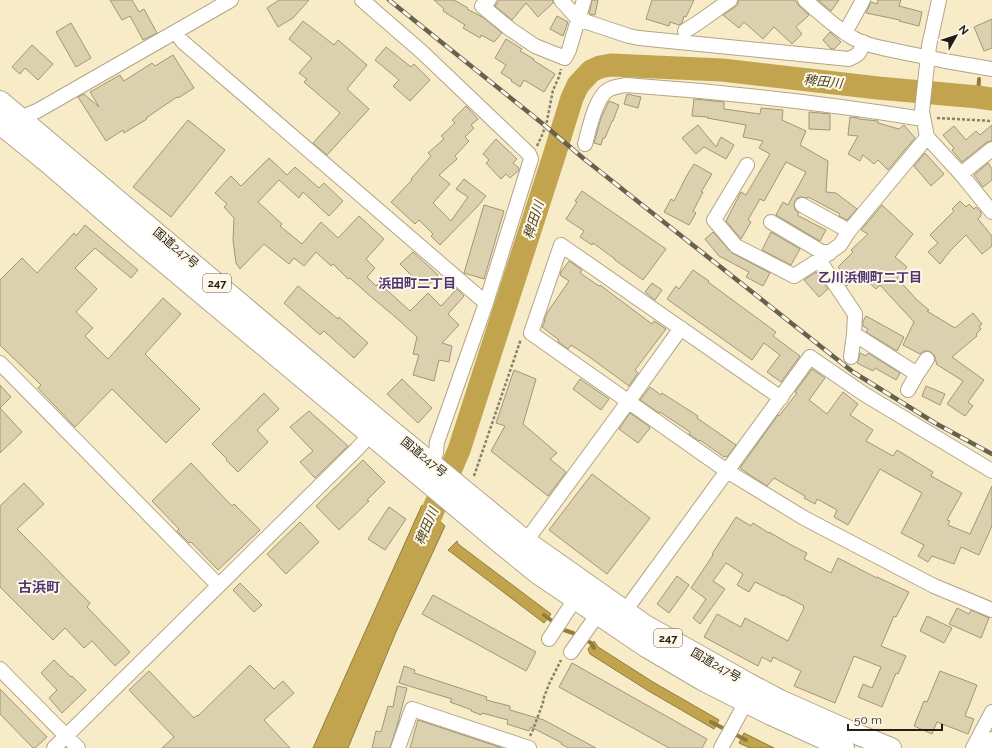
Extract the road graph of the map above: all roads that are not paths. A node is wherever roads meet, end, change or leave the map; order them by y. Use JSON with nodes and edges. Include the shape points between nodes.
{"nodes":[{"id":1,"x":231,"y":0,"type":"edge"},
{"id":2,"x":362,"y":0,"type":"edge"},
{"id":3,"x":489,"y":0,"type":"edge"},
{"id":4,"x":560,"y":0,"type":"edge"},
{"id":5,"x":584,"y":0,"type":"edge"},
{"id":6,"x":730,"y":0,"type":"edge"},
{"id":7,"x":805,"y":0,"type":"edge"},
{"id":8,"x":863,"y":0,"type":"edge"},
{"id":9,"x":939,"y":0,"type":"edge"},
{"id":10,"x":578,"y":19,"type":"junction"},
{"id":11,"x":685,"y":31,"type":"dead end"},
{"id":12,"x":175,"y":32,"type":"junction"},
{"id":13,"x":846,"y":33,"type":"junction"},
{"id":14,"x":862,"y":42,"type":"junction"},
{"id":15,"x":927,"y":61,"type":"junction"},
{"id":16,"x":992,"y":69,"type":"edge"},
{"id":17,"x":0,"y":101,"type":"edge"},
{"id":18,"x":922,"y":115,"type":"junction"},
{"id":19,"x":22,"y":118,"type":"junction"},
{"id":20,"x":1,"y":125,"type":"edge"},
{"id":21,"x":927,"y":137,"type":"junction"},
{"id":22,"x":585,"y":144,"type":"dead end"},
{"id":23,"x":992,"y":149,"type":"edge"},
{"id":24,"x":747,"y":165,"type":"dead end"},
{"id":25,"x":961,"y":174,"type":"junction"},
{"id":26,"x":802,"y":205,"type":"dead end"},
{"id":27,"x":992,"y":212,"type":"edge"},
{"id":28,"x":771,"y":222,"type":"dead end"},
{"id":29,"x":849,"y":231,"type":"junction"},
{"id":30,"x":824,"y":256,"type":"junction"},
{"id":31,"x":486,"y":303,"type":"junction"},
{"id":32,"x":681,"y":328,"type":"junction"},
{"id":33,"x":854,"y":334,"type":"junction"},
{"id":34,"x":851,"y":357,"type":"dead end"},
{"id":35,"x":927,"y":360,"type":"dead end"},
{"id":36,"x":0,"y":363,"type":"edge"},
{"id":37,"x":918,"y":374,"type":"junction"},
{"id":38,"x":908,"y":390,"type":"dead end"},
{"id":39,"x":781,"y":398,"type":"junction"},
{"id":40,"x":628,"y":402,"type":"junction"},
{"id":41,"x":376,"y":428,"type":"junction"},
{"id":42,"x":431,"y":470,"type":"junction"},
{"id":43,"x":992,"y":471,"type":"edge"},
{"id":44,"x":727,"y":472,"type":"junction"},
{"id":45,"x":466,"y":492,"type":"junction"},
{"id":46,"x":526,"y":541,"type":"junction"},
{"id":47,"x":218,"y":585,"type":"junction"},
{"id":48,"x":571,"y":606,"type":"junction"},
{"id":49,"x":992,"y":610,"type":"edge"},
{"id":50,"x":625,"y":611,"type":"junction"},
{"id":51,"x":593,"y":621,"type":"junction"},
{"id":52,"x":549,"y":639,"type":"dead end"},
{"id":53,"x":567,"y":654,"type":"road end"},
{"id":54,"x":0,"y":669,"type":"edge"},
{"id":55,"x":746,"y":702,"type":"junction"},
{"id":56,"x":992,"y":712,"type":"edge"},
{"id":57,"x":67,"y":736,"type":"junction"},
{"id":58,"x":992,"y":739,"type":"edge"},
{"id":59,"x":724,"y":743,"type":"edge"},
{"id":60,"x":526,"y":747,"type":"edge"},
{"id":61,"x":54,"y":748,"type":"edge"},
{"id":62,"x":78,"y":748,"type":"edge"},
{"id":63,"x":398,"y":748,"type":"edge"},
{"id":64,"x":844,"y":748,"type":"edge"},
{"id":65,"x":891,"y":748,"type":"edge"},
{"id":66,"x":973,"y":748,"type":"edge"},
{"id":67,"x":987,"y":748,"type":"edge"}],
"edges":[{"from":1,"to":12,"type":"street"},
{"from":2,"to":31,"type":"street","via":[[422,52],[529,154],[531,159]]},
{"from":3,"to":10,"type":"street","via":[[482,6],[510,29],[535,46],[564,58],[569,50]]},
{"from":4,"to":10,"type":"street"},
{"from":5,"to":10,"type":"street"},
{"from":6,"to":11,"type":"street"},
{"from":7,"to":13,"type":"street"},
{"from":8,"to":13,"type":"street"},
{"from":9,"to":15,"type":"street"},
{"from":10,"to":14,"type":"street","via":[[640,38],[849,59],[857,56]]},
{"from":12,"to":19,"type":"street"},
{"from":12,"to":31,"type":"street","via":[[183,42]]},
{"from":13,"to":14,"type":"street"},
{"from":14,"to":15,"type":"street"},
{"from":15,"to":16,"type":"street"},
{"from":15,"to":18,"type":"street"},
{"from":17,"to":19,"type":"highway","name":"国道247号","number":"247"},
{"from":18,"to":21,"type":"street"},
{"from":18,"to":22,"type":"street","via":[[626,85],[617,86],[604,93]]},
{"from":19,"to":20,"type":"street"},
{"from":19,"to":41,"type":"highway","name":"国道247号","number":"247"},
{"from":20,"to":41,"type":"highway","name":"国道247号","number":"247","via":[[135,238]]},
{"from":21,"to":25,"type":"street"},
{"from":21,"to":29,"type":"street"},
{"from":23,"to":25,"type":"street"},
{"from":24,"to":30,"type":"street","via":[[714,220],[736,246],[794,276]]},
{"from":25,"to":27,"type":"street"},
{"from":26,"to":29,"type":"street"},
{"from":28,"to":30,"type":"street","via":[[820,251]]},
{"from":29,"to":30,"type":"street","via":[[840,245]]},
{"from":30,"to":33,"type":"street","via":[[855,314]]},
{"from":31,"to":42,"type":"street","via":[[437,442]]},
{"from":32,"to":39,"type":"street"},
{"from":32,"to":40,"type":"street"},
{"from":32,"to":40,"type":"street","via":[[561,245],[530,333]]},
{"from":33,"to":34,"type":"street"},
{"from":33,"to":37,"type":"street"},
{"from":35,"to":37,"type":"street"},
{"from":36,"to":47,"type":"street"},
{"from":37,"to":38,"type":"street"},
{"from":39,"to":43,"type":"street","via":[[810,357],[864,394]]},
{"from":39,"to":44,"type":"street"},
{"from":40,"to":44,"type":"street"},
{"from":40,"to":46,"type":"street"},
{"from":41,"to":42,"type":"highway","name":"国道247号","number":"247"},
{"from":41,"to":47,"type":"street"},
{"from":42,"to":45,"type":"highway","name":"国道247号","number":"247"},
{"from":44,"to":49,"type":"street","via":[[804,518],[934,586]]},
{"from":44,"to":50,"type":"street"},
{"from":45,"to":46,"type":"highway","name":"国道247号","number":"247"},
{"from":45,"to":48,"type":"highway","name":"国道247号","number":"247","via":[[538,574]]},
{"from":46,"to":50,"type":"highway","name":"国道247号","number":"247"},
{"from":47,"to":57,"type":"street"},
{"from":48,"to":51,"type":"highway","name":"国道247号","number":"247"},
{"from":48,"to":52,"type":"street"},
{"from":50,"to":65,"type":"highway","name":"国道247号","number":"247","via":[[754,687]]},
{"from":51,"to":53,"type":"street"},
{"from":51,"to":55,"type":"highway","name":"国道247号","number":"247"},
{"from":54,"to":57,"type":"street"},
{"from":55,"to":59,"type":"street"},
{"from":55,"to":64,"type":"highway","name":"国道247号","number":"247"},
{"from":56,"to":66,"type":"street"},
{"from":57,"to":61,"type":"street"},
{"from":57,"to":62,"type":"street"},
{"from":58,"to":67,"type":"street"},
{"from":60,"to":63,"type":"street","via":[[412,709]]}]}
